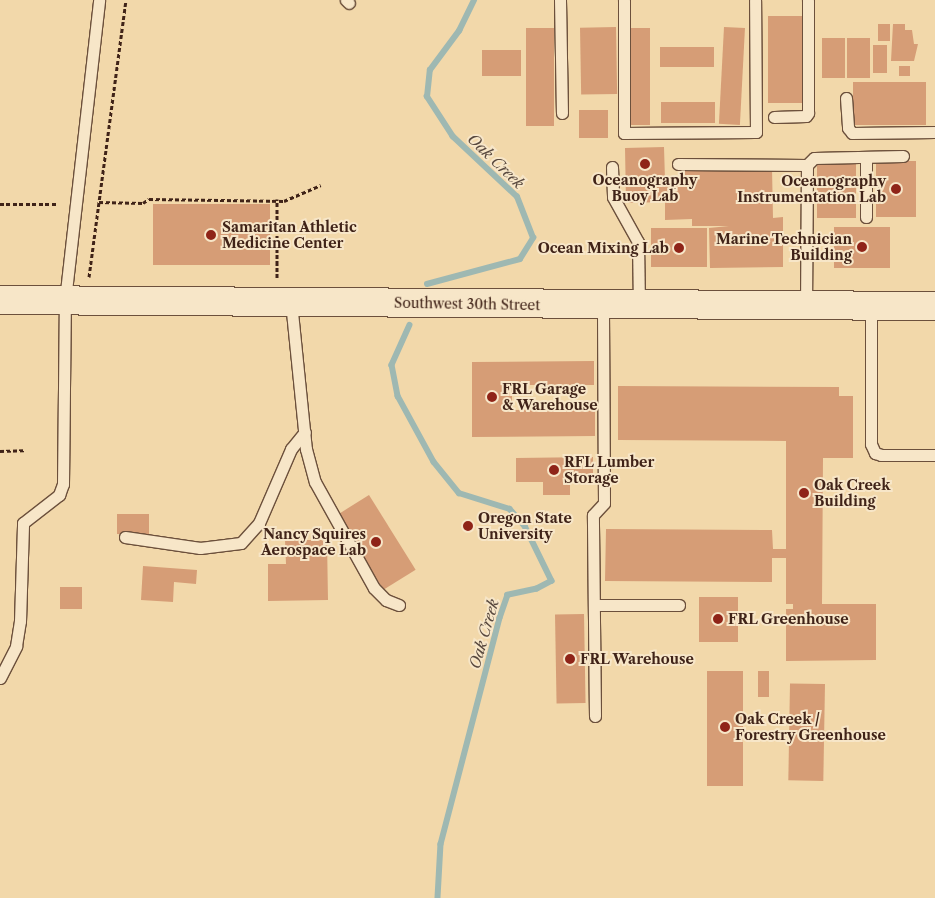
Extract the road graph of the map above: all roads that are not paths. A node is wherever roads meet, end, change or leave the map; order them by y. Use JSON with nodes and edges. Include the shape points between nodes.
{"nodes":[{"id":1,"x":99,"y":0,"type":"edge"},
{"id":2,"x":560,"y":0,"type":"edge"},
{"id":3,"x":624,"y":0,"type":"edge"},
{"id":4,"x":755,"y":0,"type":"edge"},
{"id":5,"x":808,"y":0,"type":"edge"},
{"id":6,"x":846,"y":98,"type":"dead end"},
{"id":7,"x":562,"y":113,"type":"dead end"},
{"id":8,"x":774,"y":117,"type":"dead end"},
{"id":9,"x":935,"y":132,"type":"edge"},
{"id":10,"x":903,"y":156,"type":"dead end"},
{"id":11,"x":866,"y":157,"type":"junction"},
{"id":12,"x":678,"y":164,"type":"dead end"},
{"id":13,"x":807,"y":165,"type":"junction"},
{"id":14,"x":612,"y":167,"type":"dead end"},
{"id":15,"x":866,"y":216,"type":"dead end"},
{"id":16,"x":0,"y":300,"type":"edge"},
{"id":17,"x":65,"y":300,"type":"junction"},
{"id":18,"x":291,"y":302,"type":"junction"},
{"id":19,"x":603,"y":305,"type":"junction"},
{"id":20,"x":639,"y":305,"type":"junction"},
{"id":21,"x":806,"y":306,"type":"junction"},
{"id":22,"x":871,"y":306,"type":"junction"},
{"id":23,"x":935,"y":306,"type":"edge"},
{"id":24,"x":305,"y":432,"type":"junction"},
{"id":25,"x":935,"y":455,"type":"edge"},
{"id":26,"x":126,"y":537,"type":"dead end"},
{"id":27,"x":399,"y":605,"type":"dead end"},
{"id":28,"x":594,"y":605,"type":"junction"},
{"id":29,"x":679,"y":605,"type":"dead end"},
{"id":30,"x":0,"y":678,"type":"edge"},
{"id":31,"x":595,"y":716,"type":"dead end"}],
"edges":[{"from":1,"to":17,"type":"lane"},
{"from":2,"to":7,"type":"lane"},
{"from":3,"to":4,"type":"lane","via":[[624,133],[756,132]]},
{"from":5,"to":8,"type":"lane","via":[[808,113],[806,116]]},
{"from":6,"to":9,"type":"lane","via":[[848,128],[852,133]]},
{"from":10,"to":11,"type":"lane"},
{"from":11,"to":13,"type":"lane","via":[[814,158]]},
{"from":11,"to":15,"type":"lane"},
{"from":12,"to":13,"type":"lane"},
{"from":13,"to":21,"type":"lane"},
{"from":14,"to":20,"type":"lane","via":[[613,197],[638,242]]},
{"from":16,"to":17,"type":"street","name":"Southwest 30th Street"},
{"from":17,"to":18,"type":"street","name":"Southwest 30th Street"},
{"from":17,"to":30,"type":"lane","via":[[63,484],[59,495],[23,523],[19,629],[11,662]]},
{"from":18,"to":19,"type":"street","name":"Southwest 30th Street"},
{"from":18,"to":24,"type":"lane"},
{"from":19,"to":20,"type":"street","name":"Southwest 30th Street"},
{"from":19,"to":28,"type":"lane","via":[[604,503],[593,515]]},
{"from":20,"to":21,"type":"street","name":"Southwest 30th Street"},
{"from":21,"to":22,"type":"street","name":"Southwest 30th Street"},
{"from":22,"to":23,"type":"street","name":"Southwest 30th Street"},
{"from":22,"to":25,"type":"lane","via":[[872,444],[875,453]]},
{"from":24,"to":26,"type":"lane","via":[[291,449],[259,523],[242,542],[200,548]]},
{"from":24,"to":27,"type":"lane","via":[[315,482],[324,501],[374,588],[386,600]]},
{"from":28,"to":29,"type":"lane"},
{"from":28,"to":31,"type":"lane"}]}
